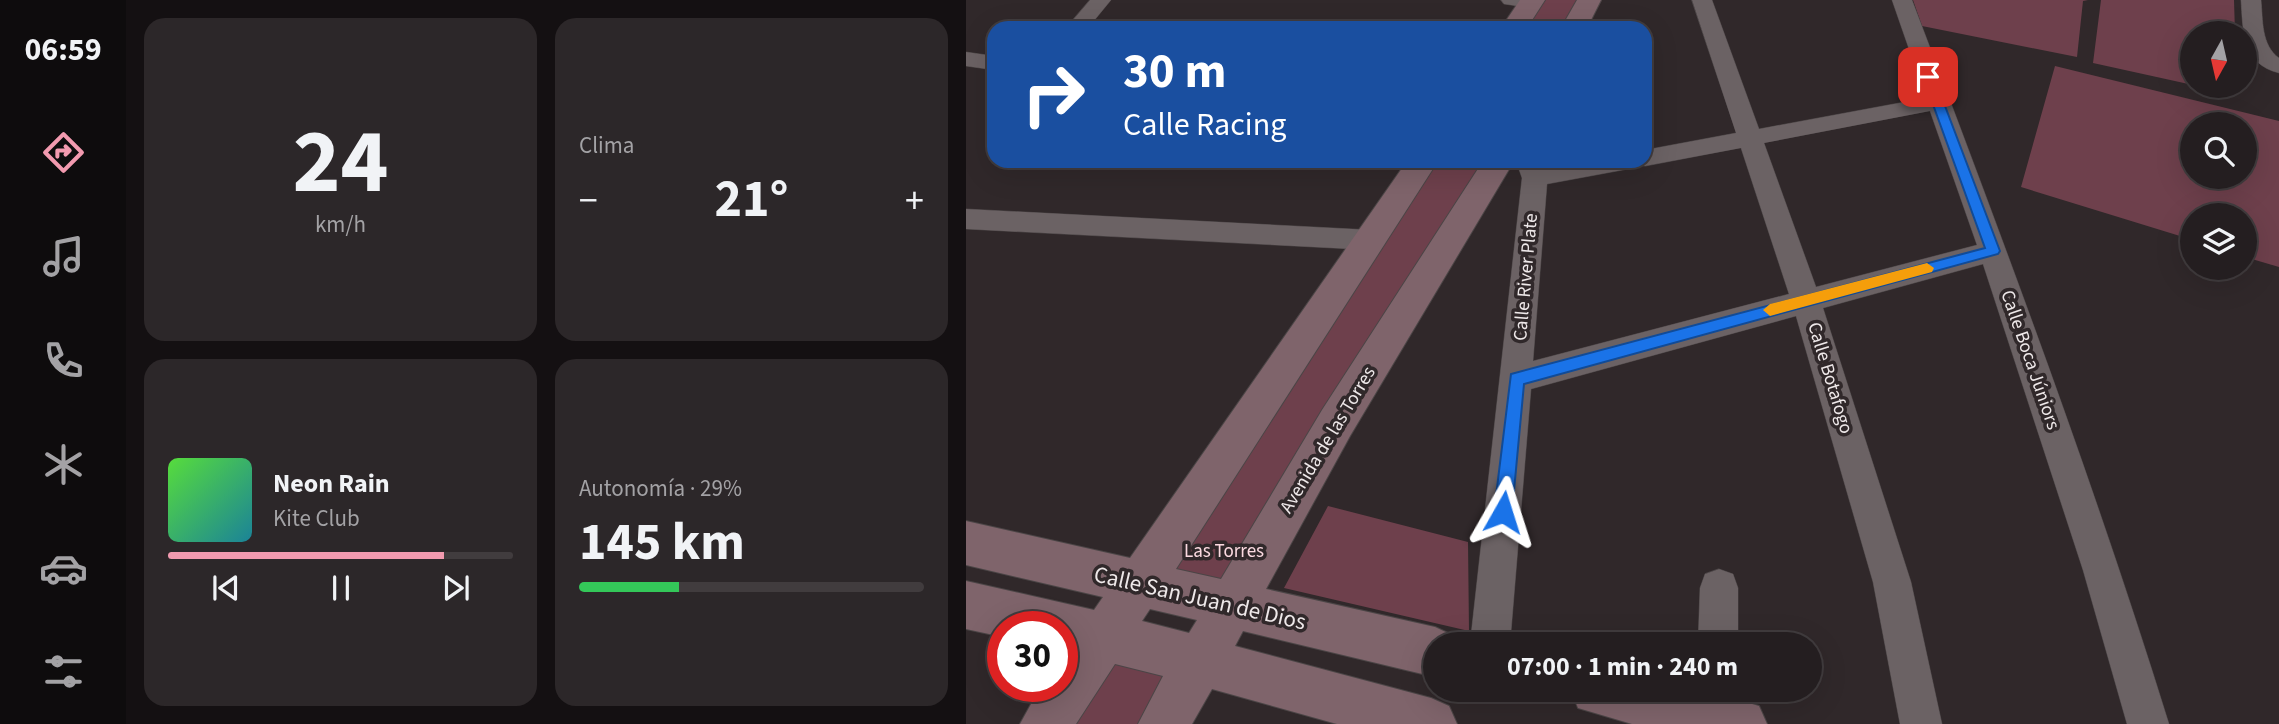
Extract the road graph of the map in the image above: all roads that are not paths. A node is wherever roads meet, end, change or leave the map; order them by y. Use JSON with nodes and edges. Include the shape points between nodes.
{"nodes":[{"id":1,"x":1101,"y":0,"type":"edge"},
{"id":2,"x":1589,"y":0,"type":"edge"},
{"id":3,"x":1702,"y":0,"type":"edge"},
{"id":4,"x":1902,"y":0,"type":"edge"},
{"id":5,"x":2251,"y":0,"type":"edge"},
{"id":6,"x":1525,"y":1,"type":"edge"},
{"id":7,"x":1083,"y":21,"type":"edge"},
{"id":8,"x":1517,"y":21,"type":"edge"},
{"id":9,"x":1578,"y":21,"type":"edge"},
{"id":10,"x":966,"y":59,"type":"edge"},
{"id":11,"x":987,"y":61,"type":"edge"},
{"id":12,"x":2279,"y":66,"type":"edge"},
{"id":13,"x":1937,"y":103,"type":"junction"},
{"id":14,"x":1749,"y":139,"type":"junction"},
{"id":15,"x":1652,"y":157,"type":"edge"},
{"id":16,"x":1418,"y":168,"type":"edge"},
{"id":17,"x":1495,"y":168,"type":"edge"},
{"id":18,"x":1532,"y":169,"type":"edge"},
{"id":19,"x":966,"y":219,"type":"edge"},
{"id":20,"x":1372,"y":240,"type":"junction"},
{"id":21,"x":1993,"y":251,"type":"junction"},
{"id":22,"x":1807,"y":300,"type":"junction"},
{"id":23,"x":1517,"y":379,"type":"junction"},
{"id":24,"x":966,"y":543,"type":"edge"},
{"id":25,"x":1142,"y":585,"type":"junction"},
{"id":26,"x":1719,"y":588,"type":"dead end"},
{"id":27,"x":966,"y":605,"type":"edge"},
{"id":28,"x":1231,"y":607,"type":"junction"},
{"id":29,"x":1491,"y":632,"type":"edge"},
{"id":30,"x":1718,"y":632,"type":"edge"},
{"id":31,"x":1107,"y":636,"type":"junction"},
{"id":32,"x":1423,"y":649,"type":"edge"},
{"id":33,"x":1200,"y":660,"type":"junction"},
{"id":34,"x":1670,"y":702,"type":"edge"},
{"id":35,"x":1725,"y":711,"type":"edge"},
{"id":36,"x":1046,"y":724,"type":"edge"},
{"id":37,"x":1164,"y":724,"type":"edge"},
{"id":38,"x":1431,"y":724,"type":"edge"},
{"id":39,"x":1921,"y":724,"type":"edge"},
{"id":40,"x":2148,"y":724,"type":"edge"}],
"edges":[{"from":1,"to":7,"type":"street"},
{"from":2,"to":9,"type":"street"},
{"from":3,"to":14,"type":"street","name":"Calle Botafogo"},
{"from":4,"to":13,"type":"street","name":"Calle Boca Júniors"},
{"from":5,"to":12,"type":"street","via":[[2256,49]]},
{"from":6,"to":8,"type":"street"},
{"from":10,"to":11,"type":"street"},
{"from":13,"to":14,"type":"street"},
{"from":13,"to":21,"type":"street","name":"Calle Boca Júniors"},
{"from":14,"to":15,"type":"street"},
{"from":14,"to":22,"type":"street","name":"Calle Botafogo"},
{"from":16,"to":20,"type":"street"},
{"from":17,"to":28,"type":"street","name":"Avenida de las Torres","via":[[1336,423]]},
{"from":18,"to":23,"type":"street","name":"Calle River Plate"},
{"from":19,"to":20,"type":"street"},
{"from":20,"to":25,"type":"street"},
{"from":21,"to":22,"type":"street"},
{"from":21,"to":40,"type":"street","name":"Calle Boca Júniors","via":[[2102,570]]},
{"from":22,"to":23,"type":"street"},
{"from":22,"to":39,"type":"street","name":"Calle Botafogo","via":[[1892,582]]},
{"from":23,"to":29,"type":"street","name":"Calle River Plate"},
{"from":24,"to":25,"type":"street","name":"Calle San Juan de Dios"},
{"from":25,"to":28,"type":"street","name":"Calle San Juan de Dios"},
{"from":25,"to":31,"type":"street"},
{"from":26,"to":30,"type":"street"},
{"from":27,"to":31,"type":"street"},
{"from":28,"to":32,"type":"street","name":"Calle San Juan de Dios"},
{"from":28,"to":33,"type":"street","name":"Avenida de las Torres"},
{"from":31,"to":33,"type":"street"},
{"from":31,"to":36,"type":"street"},
{"from":33,"to":37,"type":"street","name":"Avenida de las Torres"},
{"from":33,"to":38,"type":"street"},
{"from":34,"to":35,"type":"street"}]}
